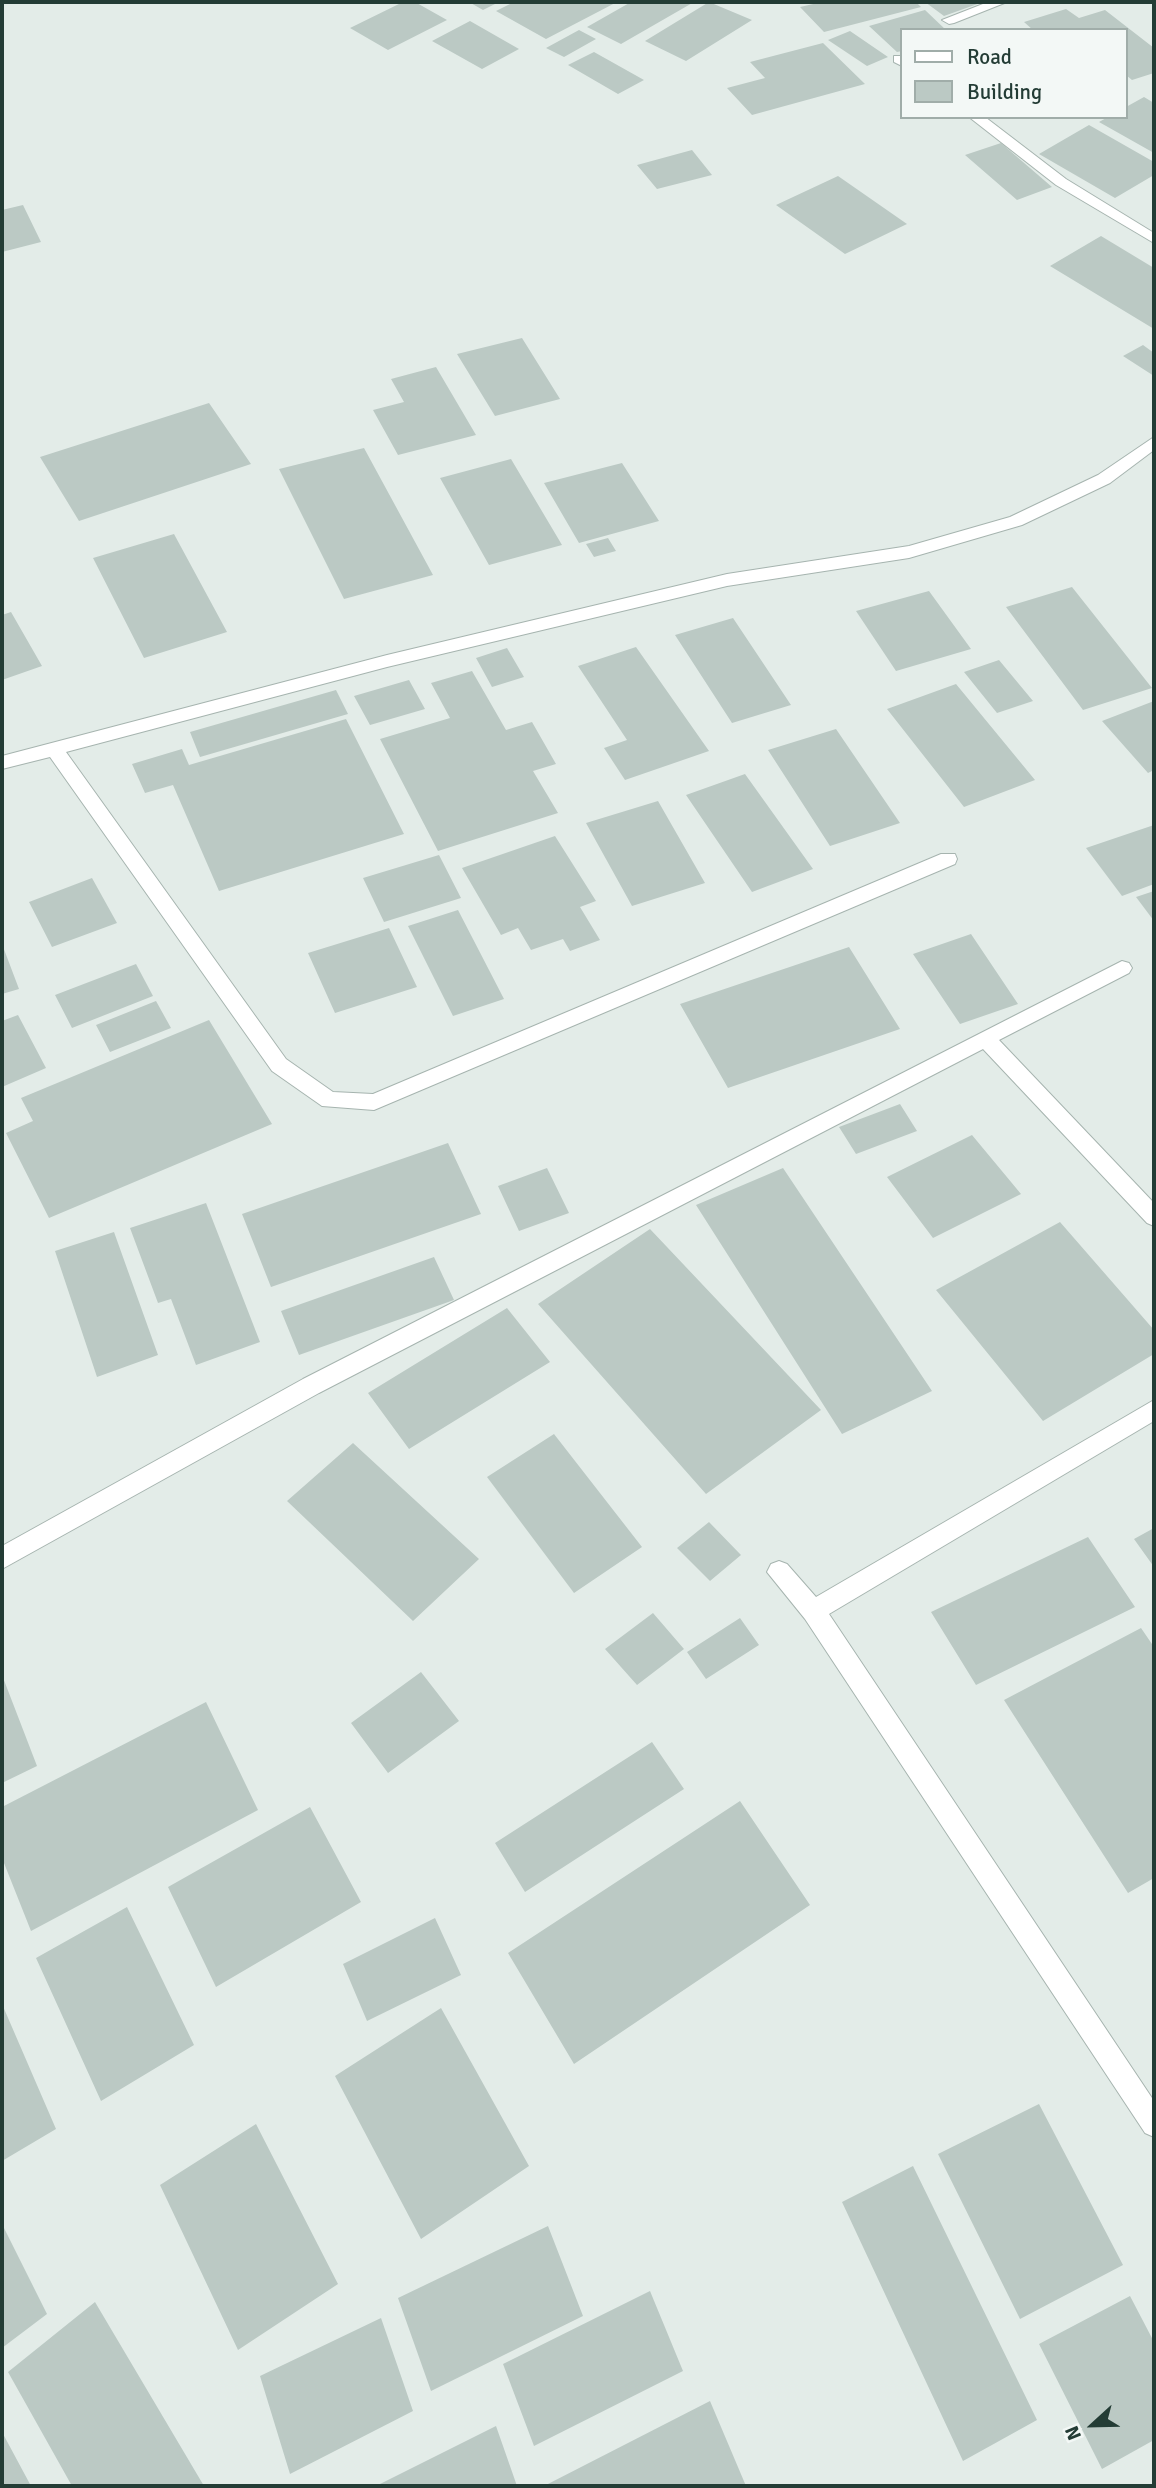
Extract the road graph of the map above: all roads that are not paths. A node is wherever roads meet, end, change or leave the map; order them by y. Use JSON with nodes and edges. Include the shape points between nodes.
{"nodes":[{"id":1,"x":1000,"y":2,"type":"edge"},
{"id":2,"x":948,"y":20,"type":"dead end"},
{"id":3,"x":978,"y":119,"type":"edge"},
{"id":4,"x":1154,"y":239,"type":"edge"},
{"id":5,"x":1154,"y":442,"type":"edge"},
{"id":6,"x":55,"y":750,"type":"junction"},
{"id":7,"x":2,"y":763,"type":"edge"},
{"id":8,"x":948,"y":859,"type":"dead end"},
{"id":9,"x":1122,"y":968,"type":"dead end"},
{"id":10,"x":986,"y":1039,"type":"junction"},
{"id":11,"x":1154,"y":1217,"type":"edge"},
{"id":12,"x":1154,"y":1410,"type":"edge"},
{"id":13,"x":2,"y":1558,"type":"edge"},
{"id":14,"x":779,"y":1572,"type":"dead end"},
{"id":15,"x":813,"y":1611,"type":"junction"},
{"id":16,"x":1154,"y":2124,"type":"edge"}],
"edges":[{"from":1,"to":2,"type":"street"},
{"from":3,"to":4,"type":"street","via":[[1061,182]]},
{"from":5,"to":6,"type":"street","via":[[1104,479],[1016,522],[909,552],[713,583],[387,661]]},
{"from":6,"to":7,"type":"street"},
{"from":6,"to":8,"type":"street","via":[[279,1065],[329,1100],[374,1102]]},
{"from":9,"to":10,"type":"street"},
{"from":10,"to":11,"type":"street"},
{"from":10,"to":13,"type":"street","via":[[311,1386]]},
{"from":12,"to":15,"type":"street"},
{"from":14,"to":15,"type":"street"},
{"from":15,"to":16,"type":"street"}]}
